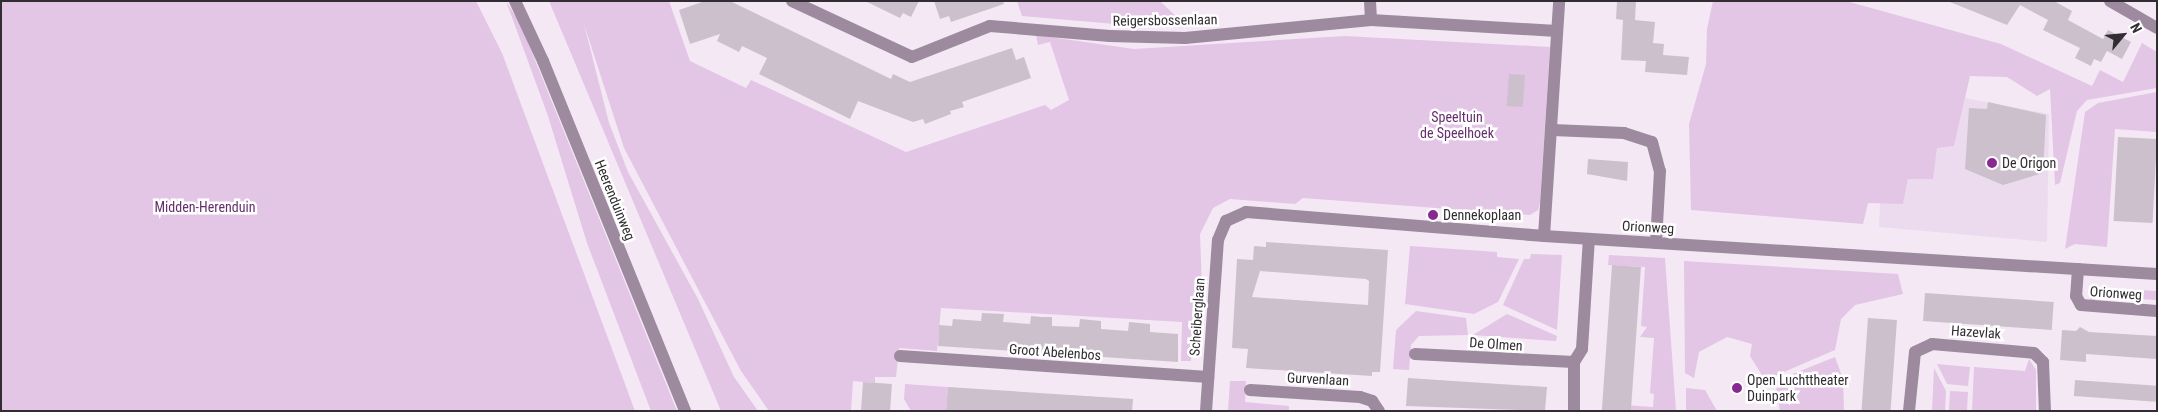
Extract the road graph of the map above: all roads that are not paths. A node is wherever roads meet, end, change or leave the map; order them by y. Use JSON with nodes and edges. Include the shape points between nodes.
{"nodes":[{"id":1,"x":514,"y":1,"type":"edge"},
{"id":2,"x":792,"y":1,"type":"edge"},
{"id":3,"x":1370,"y":1,"type":"edge"},
{"id":4,"x":1559,"y":1,"type":"edge"},
{"id":5,"x":2110,"y":1,"type":"edge"},
{"id":6,"x":1371,"y":20,"type":"junction"},
{"id":7,"x":2157,"y":28,"type":"edge"},
{"id":8,"x":1557,"y":31,"type":"junction"},
{"id":9,"x":1553,"y":130,"type":"junction"},
{"id":10,"x":1222,"y":227,"type":"joint"},
{"id":11,"x":1544,"y":236,"type":"junction"},
{"id":12,"x":1589,"y":239,"type":"junction"},
{"id":13,"x":1656,"y":243,"type":"junction"},
{"id":14,"x":2078,"y":269,"type":"junction"},
{"id":15,"x":2157,"y":274,"type":"edge"},
{"id":16,"x":2157,"y":311,"type":"edge"},
{"id":17,"x":1415,"y":354,"type":"dead end"},
{"id":18,"x":900,"y":356,"type":"dead end"},
{"id":19,"x":1574,"y":362,"type":"junction"},
{"id":20,"x":1208,"y":377,"type":"junction"},
{"id":21,"x":1250,"y":390,"type":"dead end"},
{"id":22,"x":685,"y":411,"type":"edge"},
{"id":23,"x":1206,"y":411,"type":"edge"},
{"id":24,"x":1379,"y":411,"type":"edge"},
{"id":25,"x":1574,"y":411,"type":"edge"},
{"id":26,"x":1909,"y":411,"type":"edge"},
{"id":27,"x":2045,"y":411,"type":"edge"}],
"edges":[{"from":1,"to":22,"type":"street","name":"Heerenduinweg","via":[[542,60]]},
{"from":2,"to":6,"type":"street","name":"Reigersbossenlaan","via":[[912,57],[990,26],[1110,36],[1184,38]]},
{"from":3,"to":6,"type":"street"},
{"from":4,"to":8,"type":"street"},
{"from":5,"to":7,"type":"street"},
{"from":6,"to":8,"type":"street","name":"Reigersbossenlaan"},
{"from":8,"to":9,"type":"street"},
{"from":9,"to":11,"type":"street"},
{"from":9,"to":13,"type":"street","via":[[1624,133],[1652,142],[1660,170]]},
{"from":10,"to":11,"type":"street","name":"Orionweg","via":[[1230,218],[1246,212]]},
{"from":10,"to":20,"type":"street","name":"Scheiberglaan","via":[[1218,240]]},
{"from":11,"to":12,"type":"street","name":"Orionweg"},
{"from":12,"to":13,"type":"street","name":"Orionweg"},
{"from":12,"to":19,"type":"street","via":[[1582,349]]},
{"from":13,"to":14,"type":"street","name":"Orionweg"},
{"from":14,"to":15,"type":"street","name":"Orionweg"},
{"from":14,"to":16,"type":"street","name":"Orionweg","via":[[2076,296],[2081,305]]},
{"from":17,"to":19,"type":"street","name":"De Olmen"},
{"from":18,"to":20,"type":"street","name":"Groot Abelenbos"},
{"from":19,"to":25,"type":"street"},
{"from":20,"to":23,"type":"street","name":"Scheiberglaan"},
{"from":21,"to":24,"type":"street","name":"Gurvenlaan","via":[[1360,396],[1372,401]]},
{"from":26,"to":27,"type":"street","name":"Hazevlak","via":[[1916,352],[1919,346],[1932,344],[2034,353],[2043,362]]}]}
